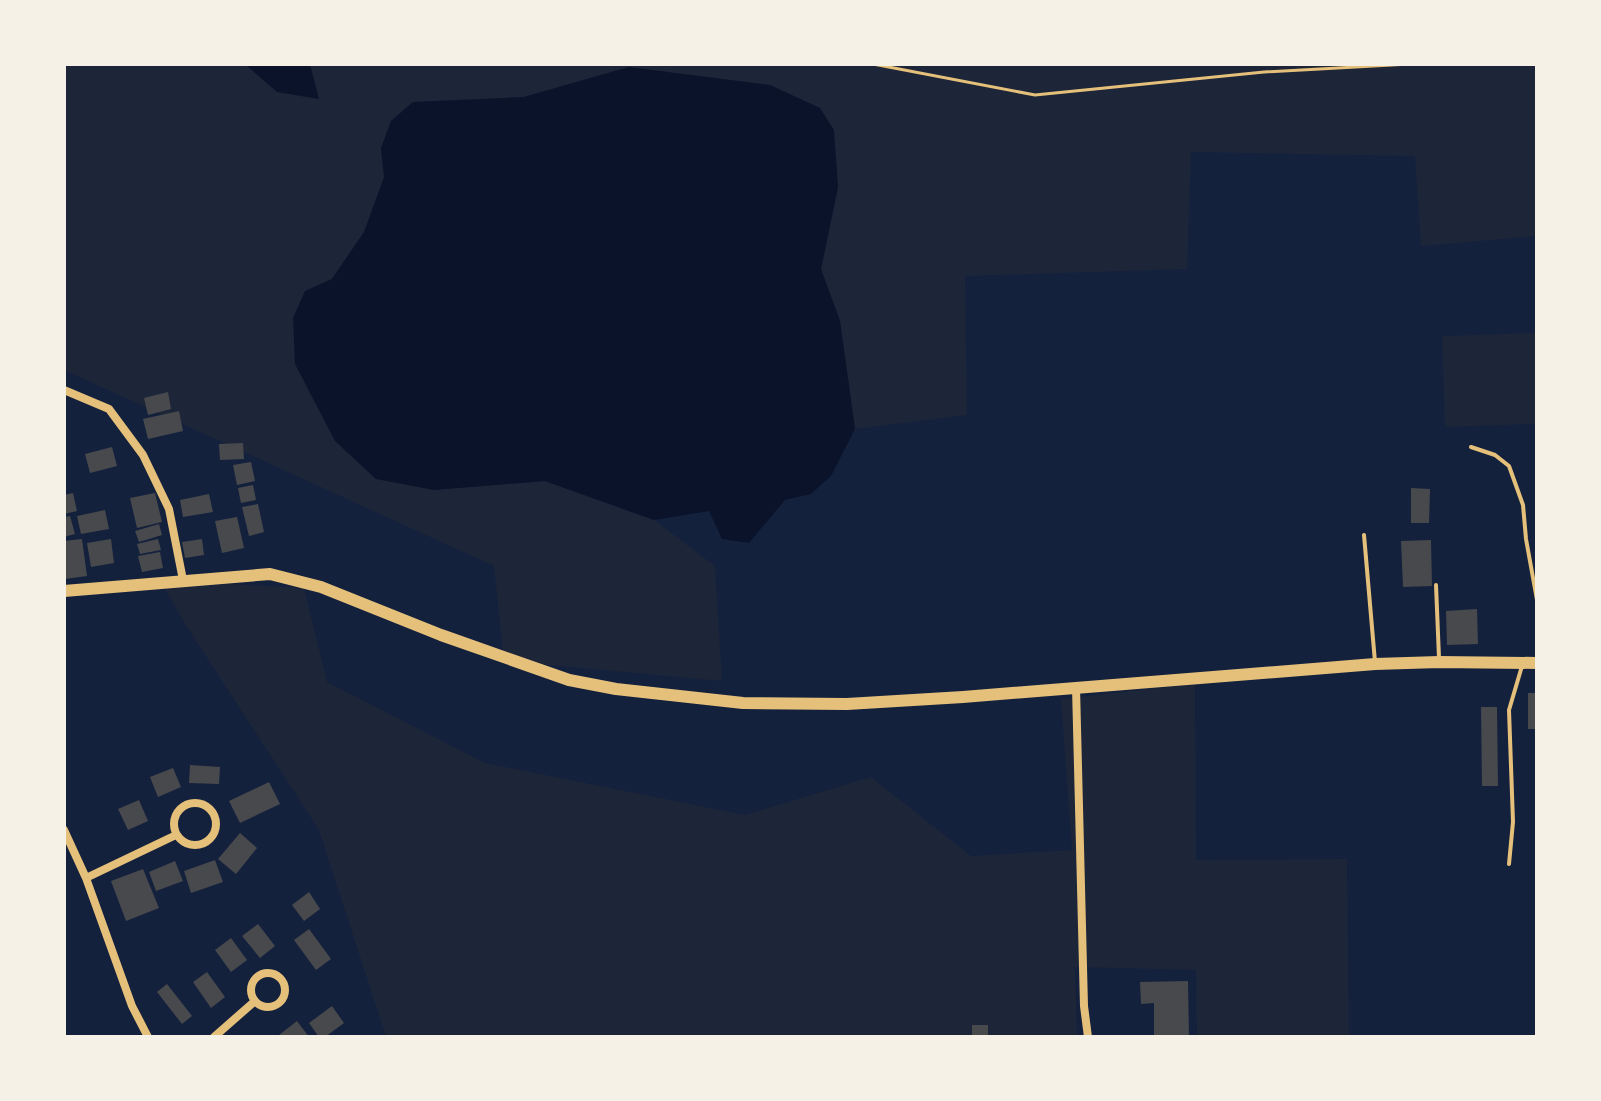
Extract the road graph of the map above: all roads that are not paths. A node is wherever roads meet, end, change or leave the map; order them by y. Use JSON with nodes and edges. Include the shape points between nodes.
{"nodes":[{"id":1,"x":64,"y":390,"type":"edge"},
{"id":2,"x":1471,"y":447,"type":"dead end"},
{"id":3,"x":1364,"y":535,"type":"dead end"},
{"id":4,"x":183,"y":580,"type":"junction"},
{"id":5,"x":1436,"y":585,"type":"dead end"},
{"id":6,"x":64,"y":591,"type":"edge"},
{"id":7,"x":1537,"y":600,"type":"edge"},
{"id":8,"x":1439,"y":662,"type":"junction"},
{"id":9,"x":1537,"y":663,"type":"edge"},
{"id":10,"x":1375,"y":664,"type":"junction"},
{"id":11,"x":1522,"y":664,"type":"junction"},
{"id":12,"x":1076,"y":687,"type":"junction"},
{"id":13,"x":64,"y":830,"type":"edge"},
{"id":14,"x":176,"y":835,"type":"junction"},
{"id":15,"x":1509,"y":864,"type":"dead end"},
{"id":16,"x":86,"y":878,"type":"junction"},
{"id":17,"x":255,"y":1001,"type":"junction"},
{"id":18,"x":148,"y":1037,"type":"edge"},
{"id":19,"x":214,"y":1037,"type":"edge"},
{"id":20,"x":1088,"y":1037,"type":"edge"}],
"edges":[{"from":1,"to":4,"type":"street","via":[[109,409],[143,455],[169,509]]},
{"from":2,"to":7,"type":"lane","via":[[1509,466],[1523,505]]},
{"from":3,"to":10,"type":"lane"},
{"from":4,"to":6,"type":"main road"},
{"from":4,"to":12,"type":"main road","via":[[270,574],[321,587],[569,680],[616,689],[743,703],[847,704]]},
{"from":5,"to":8,"type":"lane"},
{"from":8,"to":10,"type":"main road"},
{"from":8,"to":11,"type":"main road"},
{"from":9,"to":11,"type":"main road"},
{"from":10,"to":12,"type":"main road"},
{"from":11,"to":15,"type":"lane","via":[[1509,710]]},
{"from":12,"to":20,"type":"street"},
{"from":13,"to":16,"type":"street"},
{"from":14,"to":14,"type":"street","via":[[173,820],[180,807],[194,802],[209,807],[216,820],[214,835],[203,845],[187,845]]},
{"from":14,"to":16,"type":"street"},
{"from":16,"to":18,"type":"street"},
{"from":17,"to":17,"type":"street","via":[[251,985],[257,976],[267,971],[282,978],[284,999],[264,1007]]},
{"from":17,"to":19,"type":"street"}]}
